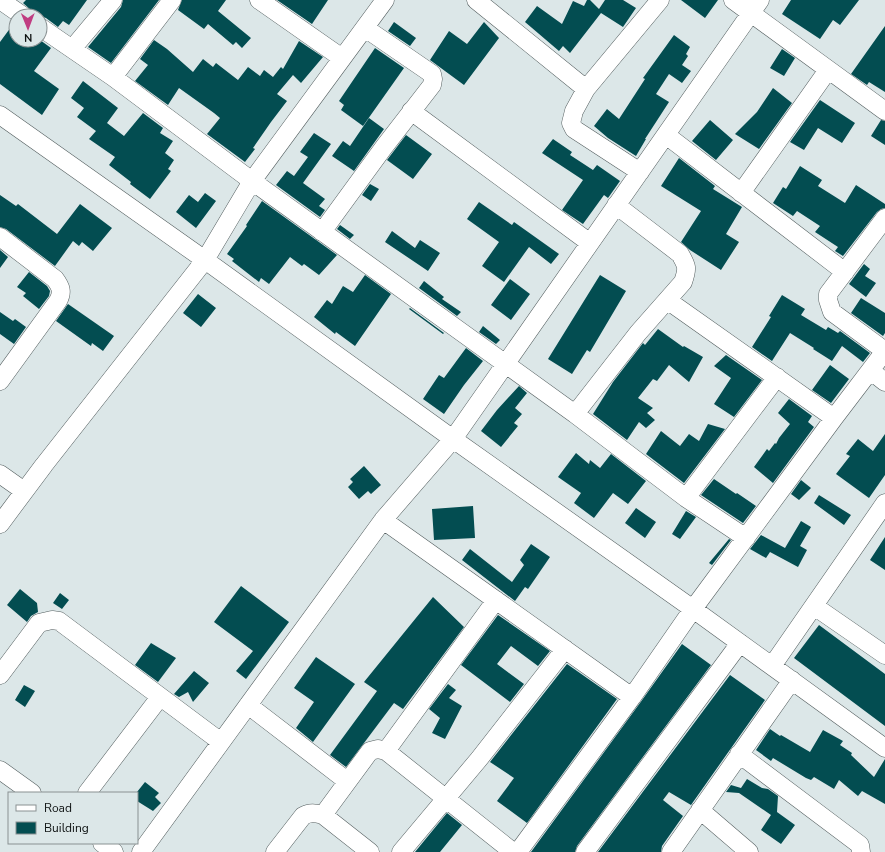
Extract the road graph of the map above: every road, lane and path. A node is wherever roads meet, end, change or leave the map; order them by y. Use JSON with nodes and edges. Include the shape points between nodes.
{"nodes":[{"id":1,"x":113,"y":0,"type":"edge"},
{"id":2,"x":172,"y":0,"type":"edge"},
{"id":3,"x":259,"y":0,"type":"edge"},
{"id":4,"x":385,"y":0,"type":"edge"},
{"id":5,"x":660,"y":0,"type":"edge"},
{"id":6,"x":733,"y":0,"type":"edge"},
{"id":7,"x":481,"y":1,"type":"edge"},
{"id":8,"x":2,"y":2,"type":"edge"},
{"id":9,"x":756,"y":7,"type":"edge"},
{"id":10,"x":11,"y":8,"type":"edge"},
{"id":11,"x":365,"y":28,"type":"junction"},
{"id":12,"x":48,"y":32,"type":"edge"},
{"id":13,"x":72,"y":49,"type":"junction"},
{"id":14,"x":342,"y":58,"type":"junction"},
{"id":15,"x":828,"y":70,"type":"junction"},
{"id":16,"x":113,"y":77,"type":"junction"},
{"id":17,"x":586,"y":89,"type":"junction"},
{"id":18,"x":411,"y":111,"type":"junction"},
{"id":19,"x":885,"y":111,"type":"edge"},
{"id":20,"x":0,"y":115,"type":"edge"},
{"id":21,"x":666,"y":135,"type":"junction"},
{"id":22,"x":640,"y":172,"type":"junction"},
{"id":23,"x":252,"y":181,"type":"junction"},
{"id":24,"x":741,"y":193,"type":"junction"},
{"id":25,"x":616,"y":206,"type":"junction"},
{"id":26,"x":885,"y":218,"type":"edge"},
{"id":27,"x":322,"y":232,"type":"junction"},
{"id":28,"x":0,"y":237,"type":"edge"},
{"id":29,"x":590,"y":242,"type":"junction"},
{"id":30,"x":205,"y":260,"type":"junction"},
{"id":31,"x":845,"y":272,"type":"junction"},
{"id":32,"x":667,"y":300,"type":"junction"},
{"id":33,"x":885,"y":351,"type":"edge"},
{"id":34,"x":504,"y":364,"type":"junction"},
{"id":35,"x":871,"y":371,"type":"junction"},
{"id":36,"x":777,"y":377,"type":"junction"},
{"id":37,"x":0,"y":381,"type":"edge"},
{"id":38,"x":885,"y":382,"type":"edge"},
{"id":39,"x":575,"y":414,"type":"junction"},
{"id":40,"x":834,"y":418,"type":"junction"},
{"id":41,"x":453,"y":439,"type":"junction"},
{"id":42,"x":0,"y":474,"type":"edge"},
{"id":43,"x":24,"y":491,"type":"junction"},
{"id":44,"x":686,"y":498,"type":"junction"},
{"id":45,"x":885,"y":503,"type":"edge"},
{"id":46,"x":383,"y":520,"type":"junction"},
{"id":47,"x":0,"y":524,"type":"edge"},
{"id":48,"x":746,"y":538,"type":"junction"},
{"id":49,"x":496,"y":600,"type":"junction"},
{"id":50,"x":814,"y":606,"type":"junction"},
{"id":51,"x":693,"y":609,"type":"junction"},
{"id":52,"x":740,"y":643,"type":"junction"},
{"id":53,"x":565,"y":649,"type":"junction"},
{"id":54,"x":885,"y":655,"type":"edge"},
{"id":55,"x":772,"y":666,"type":"junction"},
{"id":56,"x":0,"y":676,"type":"edge"},
{"id":57,"x":792,"y":680,"type":"junction"},
{"id":58,"x":160,"y":697,"type":"junction"},
{"id":59,"x":632,"y":697,"type":"junction"},
{"id":60,"x":248,"y":705,"type":"junction"},
{"id":61,"x":221,"y":742,"type":"junction"},
{"id":62,"x":885,"y":748,"type":"edge"},
{"id":63,"x":386,"y":752,"type":"junction"},
{"id":64,"x":739,"y":754,"type":"junction"},
{"id":65,"x":0,"y":770,"type":"edge"},
{"id":66,"x":348,"y":781,"type":"junction"},
{"id":67,"x":31,"y":792,"type":"edge"},
{"id":68,"x":88,"y":792,"type":"edge"},
{"id":69,"x":445,"y":798,"type":"junction"},
{"id":70,"x":700,"y":810,"type":"junction"},
{"id":71,"x":323,"y":815,"type":"junction"},
{"id":72,"x":103,"y":844,"type":"edge"},
{"id":73,"x":351,"y":846,"type":"edge"},
{"id":74,"x":114,"y":852,"type":"edge"},
{"id":75,"x":141,"y":852,"type":"edge"},
{"id":76,"x":275,"y":852,"type":"edge"},
{"id":77,"x":370,"y":852,"type":"edge"},
{"id":78,"x":401,"y":852,"type":"edge"},
{"id":79,"x":513,"y":852,"type":"edge"},
{"id":80,"x":518,"y":852,"type":"edge"},
{"id":81,"x":585,"y":852,"type":"edge"},
{"id":82,"x":671,"y":852,"type":"edge"},
{"id":83,"x":749,"y":852,"type":"edge"},
{"id":84,"x":861,"y":852,"type":"edge"}],
"edges":[{"from":1,"to":13,"type":"street"},
{"from":2,"to":16,"type":"street"},
{"from":3,"to":14,"type":"street"},
{"from":4,"to":11,"type":"street"},
{"from":5,"to":17,"type":"street"},
{"from":6,"to":9,"type":"street"},
{"from":7,"to":17,"type":"street"},
{"from":8,"to":10,"type":"street"},
{"from":9,"to":15,"type":"street"},
{"from":9,"to":21,"type":"street"},
{"from":11,"to":14,"type":"street"},
{"from":11,"to":18,"type":"street","via":[[432,74],[432,85]]},
{"from":12,"to":13,"type":"street"},
{"from":13,"to":16,"type":"street"},
{"from":14,"to":23,"type":"street"},
{"from":15,"to":19,"type":"street"},
{"from":15,"to":24,"type":"street"},
{"from":16,"to":23,"type":"street"},
{"from":17,"to":22,"type":"street","via":[[574,111],[572,126]]},
{"from":18,"to":27,"type":"street"},
{"from":18,"to":29,"type":"street"},
{"from":20,"to":30,"type":"street"},
{"from":21,"to":22,"type":"street"},
{"from":21,"to":24,"type":"street"},
{"from":22,"to":25,"type":"street"},
{"from":23,"to":27,"type":"street"},
{"from":23,"to":30,"type":"street"},
{"from":24,"to":31,"type":"street"},
{"from":25,"to":29,"type":"street"},
{"from":25,"to":32,"type":"street","via":[[680,254],[686,264],[687,272],[683,282]]},
{"from":26,"to":31,"type":"street"},
{"from":27,"to":34,"type":"street"},
{"from":28,"to":37,"type":"street","via":[[54,279],[60,285],[61,292],[58,301]]},
{"from":29,"to":34,"type":"street"},
{"from":30,"to":41,"type":"street"},
{"from":30,"to":43,"type":"street"},
{"from":31,"to":33,"type":"street","via":[[828,294],[829,307],[832,312]]},
{"from":32,"to":36,"type":"street"},
{"from":32,"to":39,"type":"street"},
{"from":33,"to":35,"type":"street"},
{"from":34,"to":39,"type":"street"},
{"from":34,"to":41,"type":"street"},
{"from":35,"to":38,"type":"street"},
{"from":35,"to":40,"type":"street"},
{"from":36,"to":40,"type":"street"},
{"from":36,"to":44,"type":"street"},
{"from":39,"to":44,"type":"street"},
{"from":40,"to":48,"type":"street"},
{"from":41,"to":46,"type":"street"},
{"from":41,"to":51,"type":"street"},
{"from":42,"to":43,"type":"street"},
{"from":43,"to":47,"type":"street"},
{"from":44,"to":48,"type":"street"},
{"from":45,"to":50,"type":"street"},
{"from":46,"to":49,"type":"street"},
{"from":46,"to":60,"type":"street"},
{"from":48,"to":51,"type":"street"},
{"from":49,"to":53,"type":"street"},
{"from":49,"to":63,"type":"street"},
{"from":50,"to":54,"type":"street"},
{"from":50,"to":55,"type":"street"},
{"from":51,"to":52,"type":"street"},
{"from":51,"to":59,"type":"street"},
{"from":52,"to":55,"type":"street"},
{"from":52,"to":81,"type":"street"},
{"from":53,"to":59,"type":"street"},
{"from":53,"to":69,"type":"street"},
{"from":55,"to":57,"type":"street"},
{"from":56,"to":58,"type":"street","via":[[39,623],[52,620],[59,621]]},
{"from":57,"to":62,"type":"street"},
{"from":57,"to":64,"type":"street"},
{"from":58,"to":61,"type":"street"},
{"from":58,"to":68,"type":"street"},
{"from":59,"to":80,"type":"street"},
{"from":60,"to":61,"type":"street"},
{"from":60,"to":66,"type":"street"},
{"from":61,"to":75,"type":"street"},
{"from":63,"to":66,"type":"street","via":[[378,749],[370,751]]},
{"from":63,"to":69,"type":"street"},
{"from":64,"to":70,"type":"street"},
{"from":64,"to":84,"type":"street","via":[[860,845]]},
{"from":65,"to":67,"type":"street"},
{"from":66,"to":71,"type":"street"},
{"from":69,"to":78,"type":"street"},
{"from":69,"to":79,"type":"street"},
{"from":70,"to":82,"type":"street"},
{"from":70,"to":83,"type":"street"},
{"from":71,"to":73,"type":"street"},
{"from":71,"to":76,"type":"street","via":[[308,813],[303,816]]},
{"from":72,"to":74,"type":"street"},
{"from":73,"to":77,"type":"street"}]}
